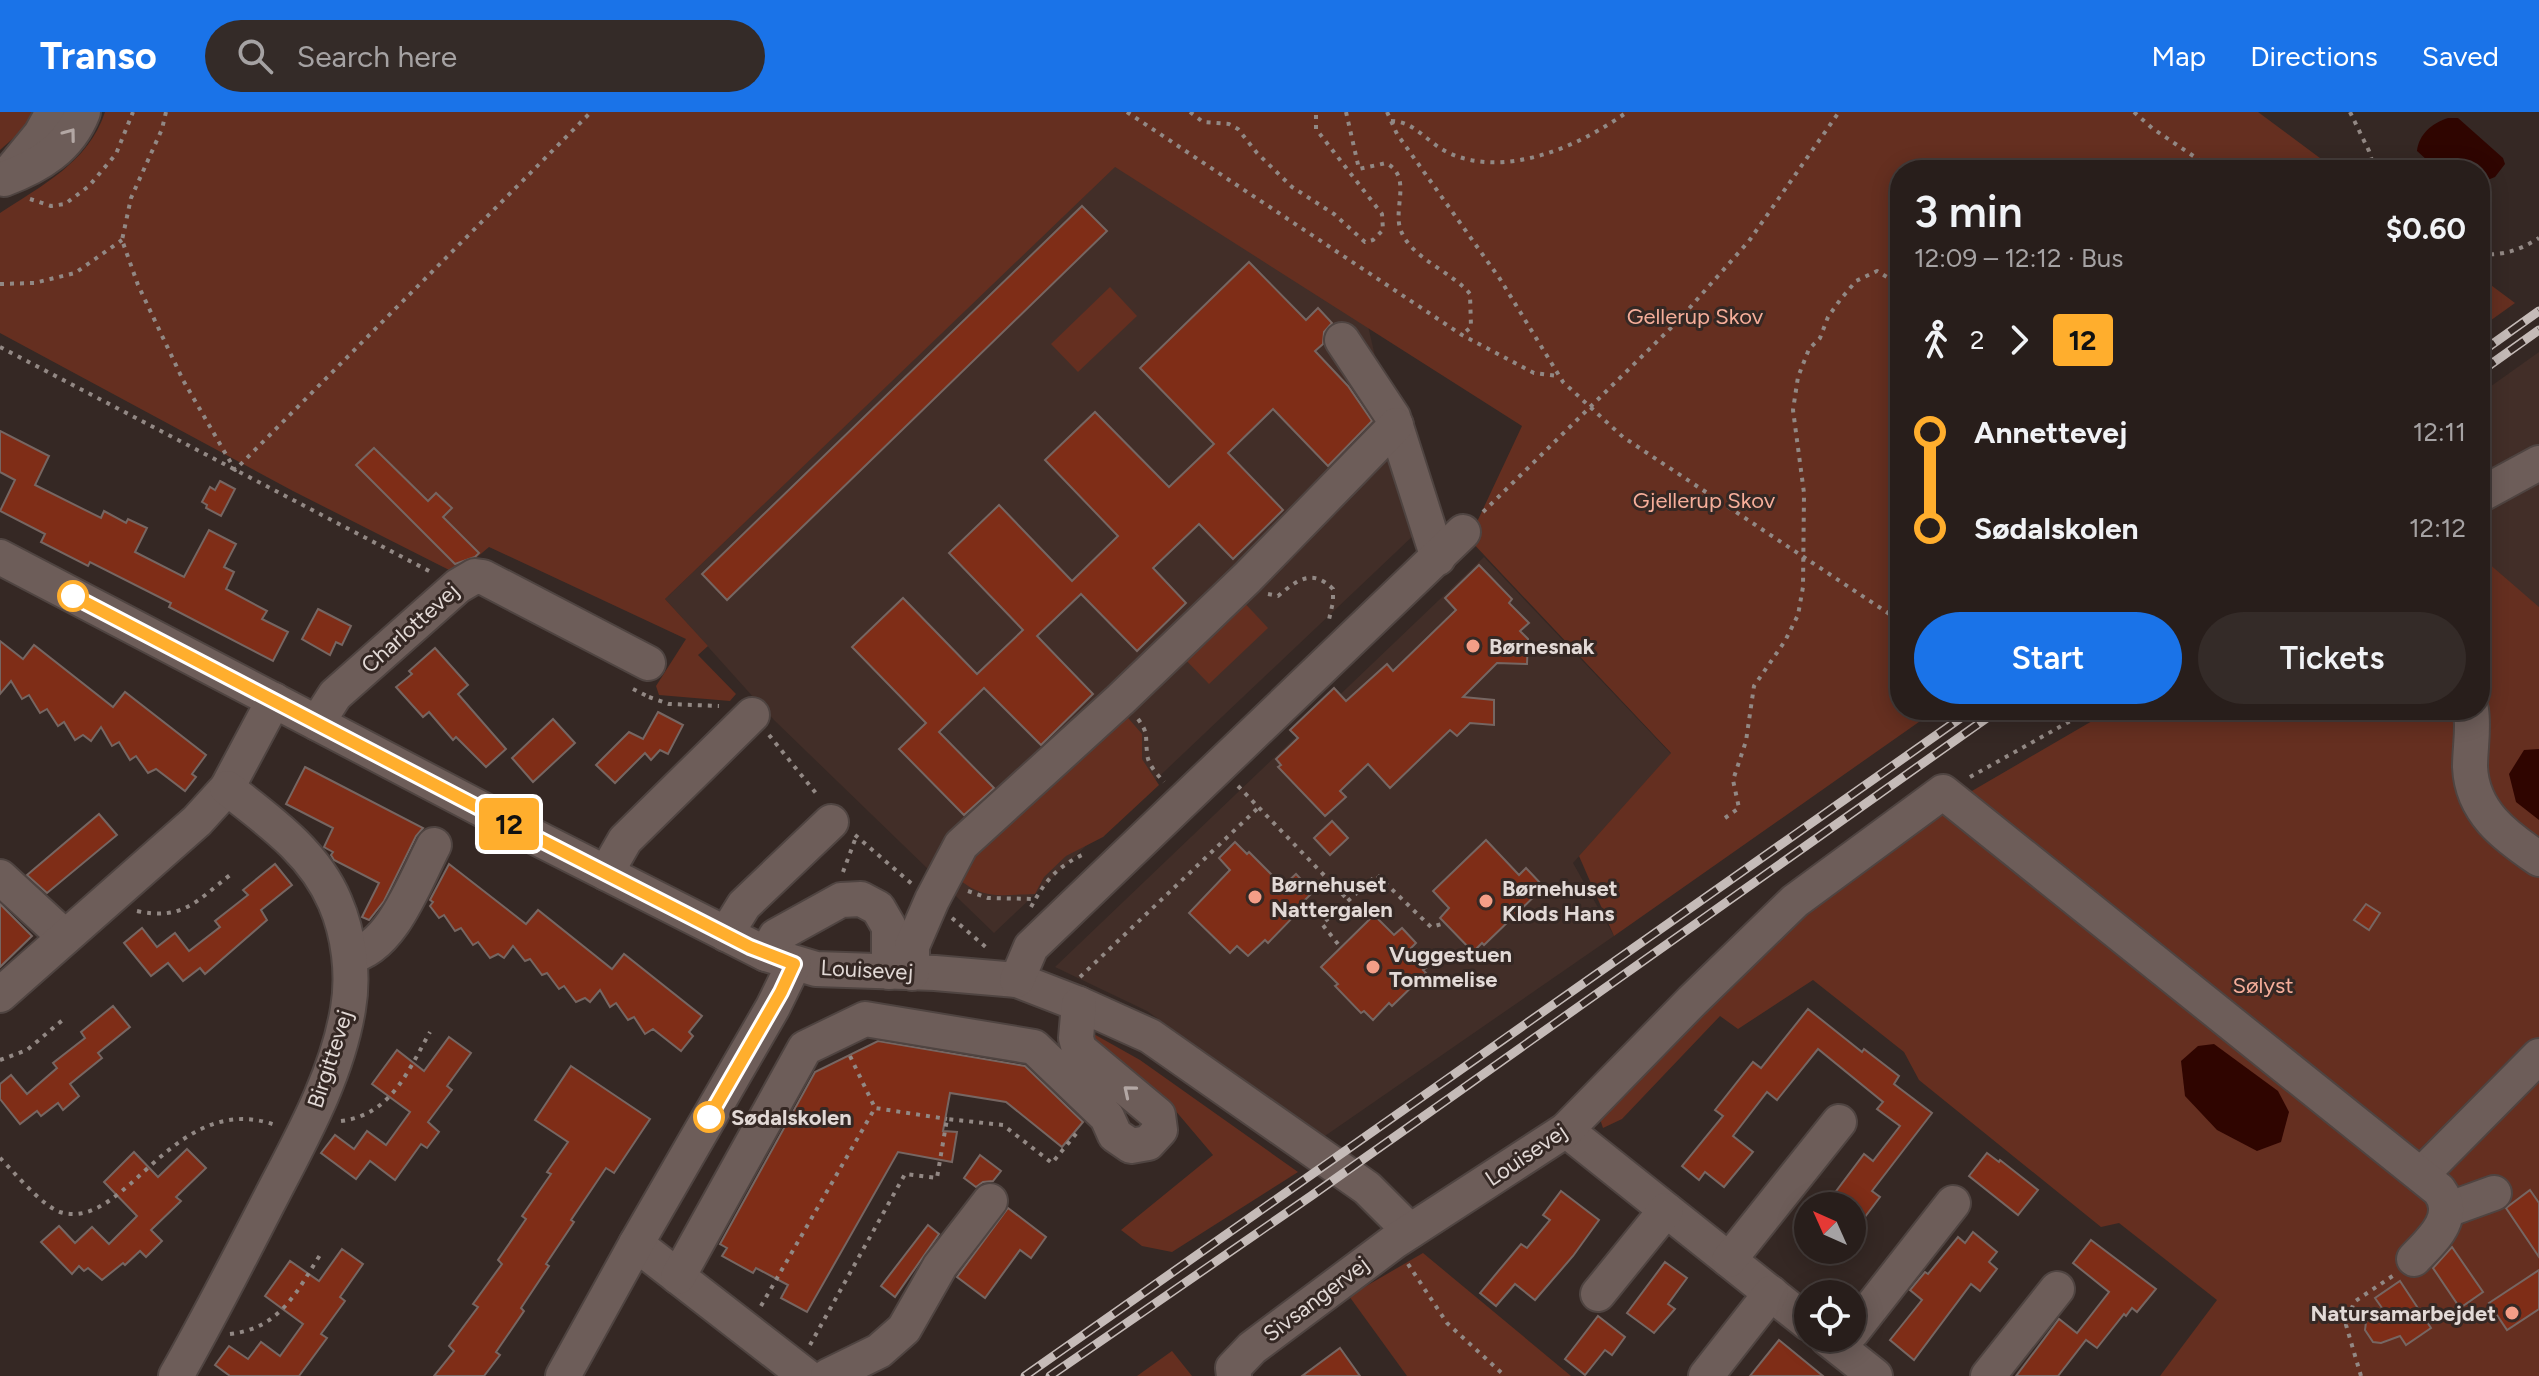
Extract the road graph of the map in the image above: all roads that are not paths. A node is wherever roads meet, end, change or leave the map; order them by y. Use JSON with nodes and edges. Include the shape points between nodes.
{"nodes":[{"id":1,"x":53,"y":112,"type":"edge"},
{"id":2,"x":83,"y":112,"type":"edge"},
{"id":3,"x":8,"y":185,"type":"edge"},
{"id":4,"x":1342,"y":340,"type":"dead end"},
{"id":5,"x":1396,"y":425,"type":"junction"},
{"id":6,"x":2539,"y":463,"type":"edge"},
{"id":7,"x":2490,"y":490,"type":"edge"},
{"id":8,"x":1463,"y":532,"type":"dead end"},
{"id":9,"x":0,"y":557,"type":"edge"},
{"id":10,"x":1438,"y":558,"type":"junction"},
{"id":11,"x":648,"y":663,"type":"road end"},
{"id":12,"x":274,"y":700,"type":"junction"},
{"id":13,"x":752,"y":715,"type":"road end"},
{"id":14,"x":2471,"y":720,"type":"edge"},
{"id":15,"x":317,"y":723,"type":"junction"},
{"id":16,"x":227,"y":788,"type":"junction"},
{"id":17,"x":835,"y":819,"type":"road end"},
{"id":18,"x":434,"y":845,"type":"dead end"},
{"id":19,"x":2539,"y":859,"type":"edge"},
{"id":20,"x":606,"y":873,"type":"junction"},
{"id":21,"x":0,"y":877,"type":"edge"},
{"id":22,"x":726,"y":934,"type":"junction"},
{"id":23,"x":65,"y":937,"type":"junction"},
{"id":24,"x":350,"y":956,"type":"junction"},
{"id":25,"x":780,"y":959,"type":"junction"},
{"id":26,"x":900,"y":972,"type":"junction"},
{"id":27,"x":1017,"y":980,"type":"junction"},
{"id":28,"x":0,"y":995,"type":"edge"},
{"id":29,"x":1073,"y":1002,"type":"junction"},
{"id":30,"x":2539,"y":1056,"type":"edge"},
{"id":31,"x":1839,"y":1122,"type":"dead end"},
{"id":32,"x":1566,"y":1130,"type":"junction"},
{"id":33,"x":2422,"y":1174,"type":"junction"},
{"id":34,"x":2494,"y":1193,"type":"dead end"},
{"id":35,"x":990,"y":1201,"type":"dead end"},
{"id":36,"x":1953,"y":1203,"type":"dead end"},
{"id":37,"x":1666,"y":1210,"type":"junction"},
{"id":38,"x":2447,"y":1210,"type":"junction"},
{"id":39,"x":1403,"y":1236,"type":"junction"},
{"id":40,"x":636,"y":1244,"type":"junction"},
{"id":41,"x":2414,"y":1259,"type":"road end"},
{"id":42,"x":1729,"y":1260,"type":"junction"},
{"id":43,"x":678,"y":1277,"type":"junction"},
{"id":44,"x":2057,"y":1289,"type":"dead end"},
{"id":45,"x":1771,"y":1293,"type":"junction"},
{"id":46,"x":1598,"y":1294,"type":"dead end"},
{"id":47,"x":1866,"y":1309,"type":"edge"},
{"id":48,"x":1794,"y":1312,"type":"edge"},
{"id":49,"x":1853,"y":1352,"type":"edge"},
{"id":50,"x":810,"y":1373,"type":"edge"},
{"id":51,"x":176,"y":1376,"type":"edge"},
{"id":52,"x":563,"y":1376,"type":"edge"},
{"id":53,"x":1234,"y":1376,"type":"edge"},
{"id":54,"x":1706,"y":1376,"type":"edge"},
{"id":55,"x":1875,"y":1376,"type":"edge"},
{"id":56,"x":1988,"y":1376,"type":"edge"}],
"edges":[{"from":1,"to":3,"type":"street"},
{"from":3,"to":2,"type":"street","one_way":true,"via":[[55,152]]},
{"from":4,"to":5,"type":"street"},
{"from":5,"to":10,"type":"street"},
{"from":5,"to":26,"type":"street","via":[[1247,578],[961,845]]},
{"from":6,"to":7,"type":"street"},
{"from":8,"to":10,"type":"street"},
{"from":9,"to":12,"type":"street","name":"Louisevej"},
{"from":10,"to":27,"type":"street","via":[[1031,947]]},
{"from":11,"to":15,"type":"street","name":"Charlottevej","via":[[475,576],[335,695]]},
{"from":12,"to":15,"type":"street","name":"Louisevej"},
{"from":12,"to":16,"type":"street"},
{"from":13,"to":20,"type":"street","via":[[625,840]]},
{"from":14,"to":19,"type":"street","via":[[2470,770],[2476,801],[2495,826]]},
{"from":15,"to":20,"type":"street","name":"Louisevej"},
{"from":16,"to":23,"type":"street"},
{"from":16,"to":24,"type":"street","name":"Birgittevej","via":[[286,834],[313,866],[335,901]]},
{"from":17,"to":22,"type":"street","via":[[744,905]]},
{"from":18,"to":24,"type":"street","via":[[386,934],[365,953]]},
{"from":20,"to":22,"type":"street","name":"Louisevej"},
{"from":21,"to":23,"type":"street"},
{"from":22,"to":25,"type":"street","name":"Louisevej"},
{"from":23,"to":28,"type":"street"},
{"from":24,"to":51,"type":"street","name":"Birgittevej","via":[[349,1008],[307,1127]]},
{"from":25,"to":26,"type":"street","name":"Louisevej","via":[[816,969]]},
{"from":25,"to":26,"type":"street","via":[[776,936],[841,900],[861,899],[878,908],[889,927]]},
{"from":25,"to":40,"type":"street","via":[[773,1007]]},
{"from":26,"to":27,"type":"street","name":"Louisevej"},
{"from":27,"to":29,"type":"street","name":"Louisevej"},
{"from":29,"to":39,"type":"street","name":"Louisevej","via":[[1150,1036],[1367,1188]]},
{"from":43,"to":29,"type":"street","one_way":true,"via":[[805,1048],[865,1019],[1034,1047],[1131,1146],[1148,1143],[1160,1130],[1158,1115],[1079,1049]]},
{"from":30,"to":33,"type":"street"},
{"from":31,"to":42,"type":"street"},
{"from":32,"to":33,"type":"street","name":"Louisevej","via":[[1795,901],[1943,792]]},
{"from":32,"to":37,"type":"street"},
{"from":32,"to":39,"type":"street","name":"Louisevej"},
{"from":33,"to":38,"type":"street","via":[[2446,1199]]},
{"from":34,"to":38,"type":"street"},
{"from":35,"to":50,"type":"street","via":[[940,1266],[904,1329],[879,1351]]},
{"from":36,"to":47,"type":"street"},
{"from":37,"to":42,"type":"street"},
{"from":37,"to":46,"type":"street"},
{"from":38,"to":41,"type":"street","via":[[2436,1235]]},
{"from":39,"to":53,"type":"street","name":"Sivsangervej","via":[[1252,1348],[1233,1368]]},
{"from":40,"to":43,"type":"street"},
{"from":40,"to":52,"type":"street"},
{"from":42,"to":45,"type":"street"},
{"from":43,"to":50,"type":"street"},
{"from":44,"to":56,"type":"street"},
{"from":45,"to":48,"type":"street"},
{"from":45,"to":54,"type":"street"},
{"from":49,"to":55,"type":"street"}]}
